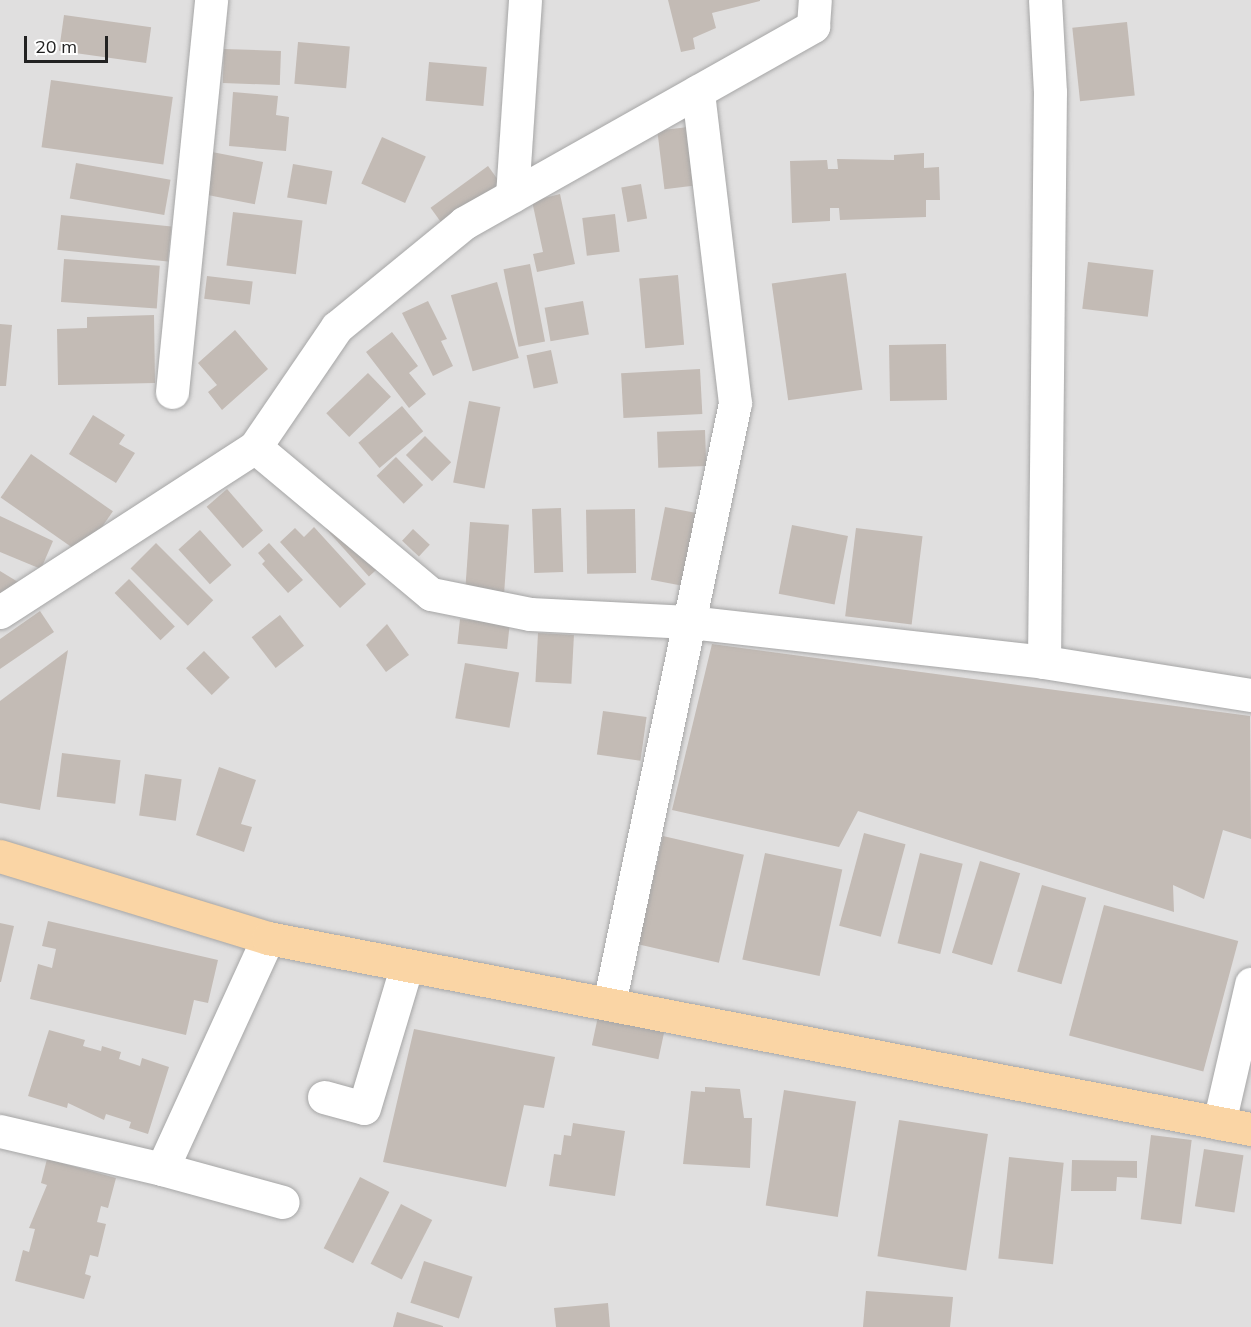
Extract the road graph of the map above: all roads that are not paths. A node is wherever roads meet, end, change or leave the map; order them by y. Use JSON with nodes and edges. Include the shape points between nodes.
{"nodes":[{"id":1,"x":211,"y":0,"type":"edge"},
{"id":2,"x":525,"y":0,"type":"edge"},
{"id":3,"x":814,"y":0,"type":"edge"},
{"id":4,"x":1045,"y":0,"type":"edge"},
{"id":5,"x":698,"y":91,"type":"junction"},
{"id":6,"x":512,"y":196,"type":"junction"},
{"id":7,"x":172,"y":392,"type":"dead end"},
{"id":8,"x":255,"y":447,"type":"junction"},
{"id":9,"x":0,"y":612,"type":"edge"},
{"id":10,"x":689,"y":622,"type":"junction"},
{"id":11,"x":1044,"y":662,"type":"junction"},
{"id":12,"x":1251,"y":695,"type":"edge"},
{"id":13,"x":0,"y":856,"type":"edge"},
{"id":14,"x":268,"y":938,"type":"junction"},
{"id":15,"x":407,"y":965,"type":"junction"},
{"id":16,"x":1251,"y":984,"type":"edge"},
{"id":17,"x":609,"y":1004,"type":"junction"},
{"id":18,"x":324,"y":1097,"type":"dead end"},
{"id":19,"x":1219,"y":1123,"type":"junction"},
{"id":20,"x":1251,"y":1129,"type":"edge"},
{"id":21,"x":0,"y":1131,"type":"edge"},
{"id":22,"x":162,"y":1169,"type":"junction"},
{"id":23,"x":283,"y":1202,"type":"dead end"}],
"edges":[{"from":1,"to":7,"type":"street"},
{"from":2,"to":6,"type":"street"},
{"from":3,"to":5,"type":"street","via":[[813,26]]},
{"from":4,"to":11,"type":"street","via":[[1050,92]]},
{"from":5,"to":6,"type":"street"},
{"from":5,"to":10,"type":"street","via":[[735,403]]},
{"from":6,"to":8,"type":"street","via":[[464,223],[337,327]]},
{"from":8,"to":9,"type":"street"},
{"from":8,"to":10,"type":"street","via":[[431,594],[530,614]]},
{"from":10,"to":11,"type":"street"},
{"from":10,"to":17,"type":"street"},
{"from":11,"to":12,"type":"street"},
{"from":13,"to":14,"type":"main road"},
{"from":14,"to":15,"type":"main road"},
{"from":14,"to":22,"type":"street"},
{"from":15,"to":17,"type":"main road"},
{"from":15,"to":18,"type":"street","via":[[364,1108]]},
{"from":16,"to":19,"type":"street"},
{"from":17,"to":19,"type":"main road"},
{"from":19,"to":20,"type":"main road"},
{"from":21,"to":22,"type":"street"},
{"from":22,"to":23,"type":"street"}]}
